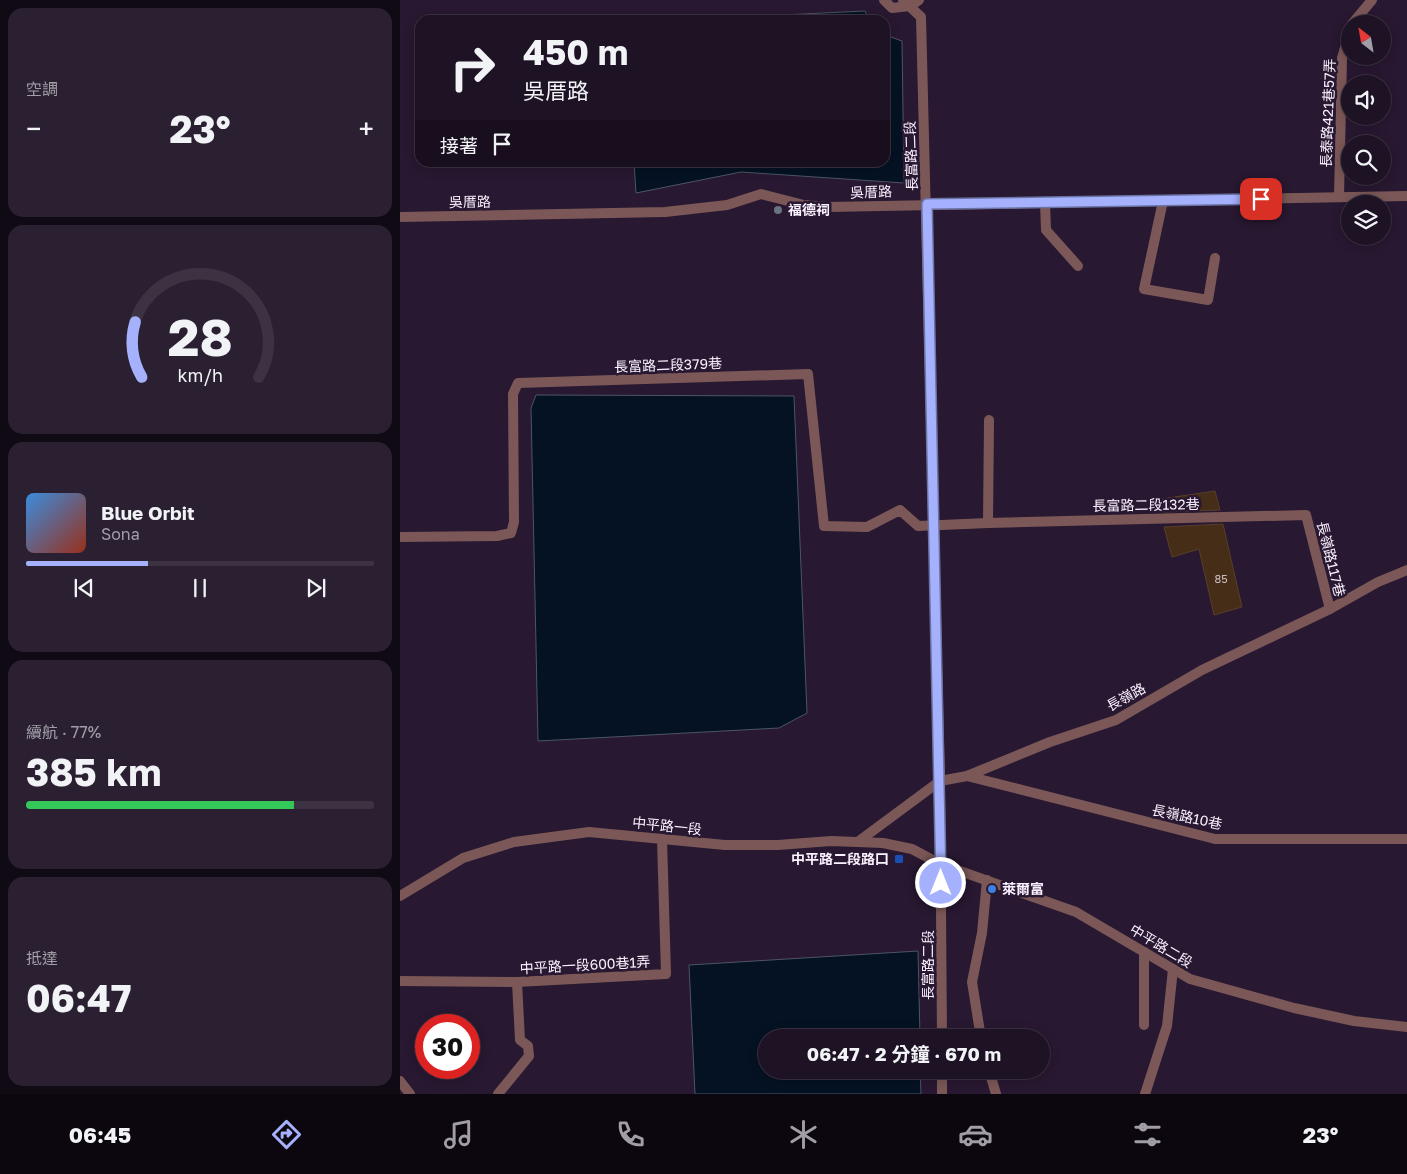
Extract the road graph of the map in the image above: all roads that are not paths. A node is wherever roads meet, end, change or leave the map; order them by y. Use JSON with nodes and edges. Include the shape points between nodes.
{"nodes":[{"id":1,"x":884,"y":0,"type":"edge"},
{"id":2,"x":1372,"y":0,"type":"edge"},
{"id":3,"x":911,"y":2,"type":"edge"},
{"id":4,"x":1360,"y":15,"type":"edge"},
{"id":5,"x":1342,"y":65,"type":"edge"},
{"id":6,"x":1407,"y":196,"type":"edge"},
{"id":7,"x":1339,"y":197,"type":"junction"},
{"id":8,"x":1163,"y":201,"type":"junction"},
{"id":9,"x":1045,"y":203,"type":"junction"},
{"id":10,"x":927,"y":204,"type":"junction"},
{"id":11,"x":400,"y":217,"type":"edge"},
{"id":12,"x":1215,"y":258,"type":"dead end"},
{"id":13,"x":1078,"y":266,"type":"dead end"},
{"id":14,"x":990,"y":420,"type":"dead end"},
{"id":15,"x":1306,"y":515,"type":"joint"},
{"id":16,"x":988,"y":523,"type":"junction"},
{"id":17,"x":934,"y":524,"type":"junction"},
{"id":18,"x":400,"y":537,"type":"edge"},
{"id":19,"x":1407,"y":570,"type":"edge"},
{"id":20,"x":1330,"y":609,"type":"junction"},
{"id":21,"x":967,"y":776,"type":"junction"},
{"id":22,"x":940,"y":780,"type":"junction"},
{"id":23,"x":662,"y":839,"type":"junction"},
{"id":24,"x":1407,"y":839,"type":"edge"},
{"id":25,"x":859,"y":841,"type":"junction"},
{"id":26,"x":940,"y":864,"type":"junction"},
{"id":27,"x":987,"y":880,"type":"junction"},
{"id":28,"x":400,"y":896,"type":"edge"},
{"id":29,"x":1144,"y":952,"type":"junction"},
{"id":30,"x":1172,"y":969,"type":"junction"},
{"id":31,"x":400,"y":982,"type":"edge"},
{"id":32,"x":517,"y":982,"type":"junction"},
{"id":33,"x":1144,"y":1025,"type":"dead end"},
{"id":34,"x":1407,"y":1027,"type":"edge"},
{"id":35,"x":942,"y":1029,"type":"edge"},
{"id":36,"x":980,"y":1029,"type":"edge"},
{"id":37,"x":942,"y":1079,"type":"edge"},
{"id":38,"x":992,"y":1079,"type":"edge"},
{"id":39,"x":400,"y":1081,"type":"edge"},
{"id":40,"x":410,"y":1094,"type":"edge"},
{"id":41,"x":498,"y":1094,"type":"edge"},
{"id":42,"x":942,"y":1094,"type":"edge"},
{"id":43,"x":996,"y":1094,"type":"edge"},
{"id":44,"x":1145,"y":1094,"type":"edge"}],
"edges":[{"from":1,"to":3,"type":"street","via":[[892,8]]},
{"from":2,"to":4,"type":"street"},
{"from":3,"to":10,"type":"street","name":"長富路二段","via":[[921,17]]},
{"from":5,"to":7,"type":"street","name":"長泰路421巷57弄"},
{"from":6,"to":7,"type":"street","name":"吳厝路"},
{"from":7,"to":8,"type":"street","name":"吳厝路"},
{"from":8,"to":9,"type":"street","name":"吳厝路"},
{"from":8,"to":12,"type":"street","via":[[1144,288],[1208,300]]},
{"from":9,"to":10,"type":"street","name":"吳厝路"},
{"from":9,"to":13,"type":"street","via":[[1046,230]]},
{"from":10,"to":11,"type":"street","name":"吳厝路","via":[[827,207],[761,194],[727,205],[664,212]]},
{"from":10,"to":17,"type":"street","name":"長富路二段"},
{"from":14,"to":16,"type":"street"},
{"from":15,"to":16,"type":"street","name":"長富路二段132巷"},
{"from":15,"to":20,"type":"street","name":"長嶺路117巷"},
{"from":16,"to":17,"type":"street","name":"長富路二段132巷"},
{"from":17,"to":18,"type":"street","name":"長富路二段379巷","via":[[918,526],[900,510],[867,527],[824,526],[808,374],[518,383],[513,394],[514,522],[510,533],[497,536]]},
{"from":17,"to":22,"type":"street","name":"長富路二段"},
{"from":19,"to":20,"type":"street","name":"長嶺路"},
{"from":20,"to":21,"type":"street","name":"長嶺路","via":[[1202,670],[1116,720],[1050,742]]},
{"from":21,"to":22,"type":"street","name":"長嶺路"},
{"from":21,"to":24,"type":"street","name":"長嶺路10巷","via":[[1215,840]]},
{"from":22,"to":25,"type":"street","name":"長嶺路"},
{"from":22,"to":26,"type":"street","name":"長富路二段"},
{"from":23,"to":25,"type":"street","name":"中平路一段","via":[[726,845]]},
{"from":23,"to":28,"type":"street","name":"中平路一段","via":[[589,832],[514,842],[463,858]]},
{"from":23,"to":32,"type":"street","name":"中平路一段600巷1弄","via":[[666,974]]},
{"from":25,"to":26,"type":"street","name":"中平路一段","via":[[912,849]]},
{"from":26,"to":27,"type":"street","name":"中平路二段"},
{"from":26,"to":35,"type":"street","name":"長富路二段"},
{"from":27,"to":29,"type":"street","name":"中平路二段","via":[[1076,912]]},
{"from":27,"to":36,"type":"street","via":[[982,933],[972,982]]},
{"from":29,"to":30,"type":"street","name":"中平路二段"},
{"from":29,"to":33,"type":"street"},
{"from":30,"to":34,"type":"street","name":"中平路二段","via":[[1190,979],[1294,1008],[1354,1021]]},
{"from":30,"to":44,"type":"street","via":[[1167,1026]]},
{"from":31,"to":32,"type":"street","name":"中平路一段600巷1弄"},
{"from":32,"to":41,"type":"street","via":[[520,1040],[528,1046],[528,1056]]},
{"from":37,"to":42,"type":"street"},
{"from":38,"to":43,"type":"street"},
{"from":39,"to":40,"type":"street"}]}
